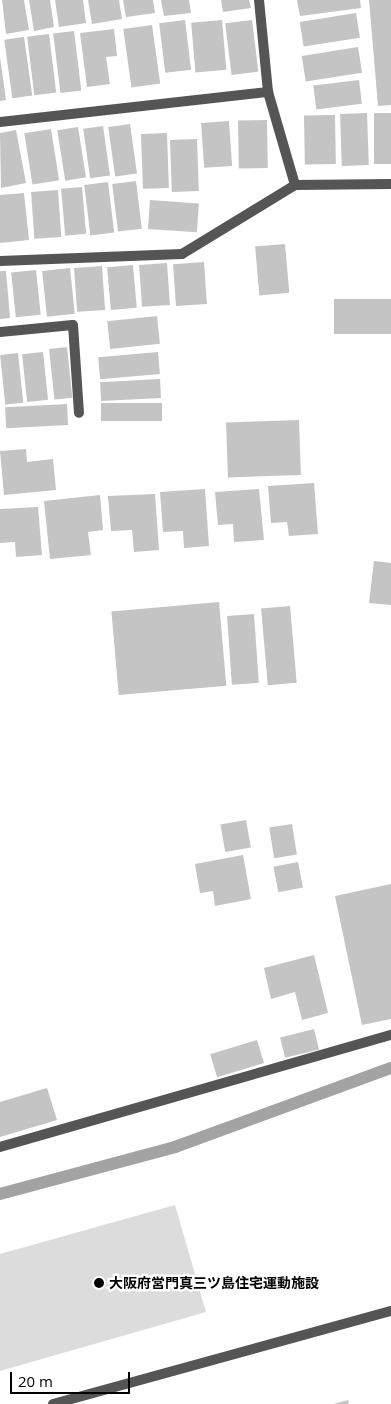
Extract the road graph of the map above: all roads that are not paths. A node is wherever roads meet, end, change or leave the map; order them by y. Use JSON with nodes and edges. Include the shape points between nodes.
{"nodes":[{"id":1,"x":259,"y":0,"type":"edge"},
{"id":2,"x":268,"y":92,"type":"junction"},
{"id":3,"x":0,"y":122,"type":"edge"},
{"id":4,"x":391,"y":184,"type":"edge"},
{"id":5,"x":295,"y":185,"type":"junction"},
{"id":6,"x":0,"y":260,"type":"edge"},
{"id":7,"x":0,"y":332,"type":"edge"},
{"id":8,"x":79,"y":413,"type":"dead end"},
{"id":9,"x":391,"y":1035,"type":"edge"},
{"id":10,"x":0,"y":1146,"type":"edge"},
{"id":11,"x":391,"y":1310,"type":"edge"},
{"id":12,"x":54,"y":1404,"type":"edge"}],
"edges":[{"from":1,"to":2,"type":"street"},
{"from":2,"to":3,"type":"street"},
{"from":2,"to":5,"type":"street"},
{"from":4,"to":5,"type":"street"},
{"from":5,"to":6,"type":"street","via":[[182,254]]},
{"from":7,"to":8,"type":"street","via":[[73,325]]},
{"from":9,"to":10,"type":"street"},
{"from":11,"to":12,"type":"street"}]}
